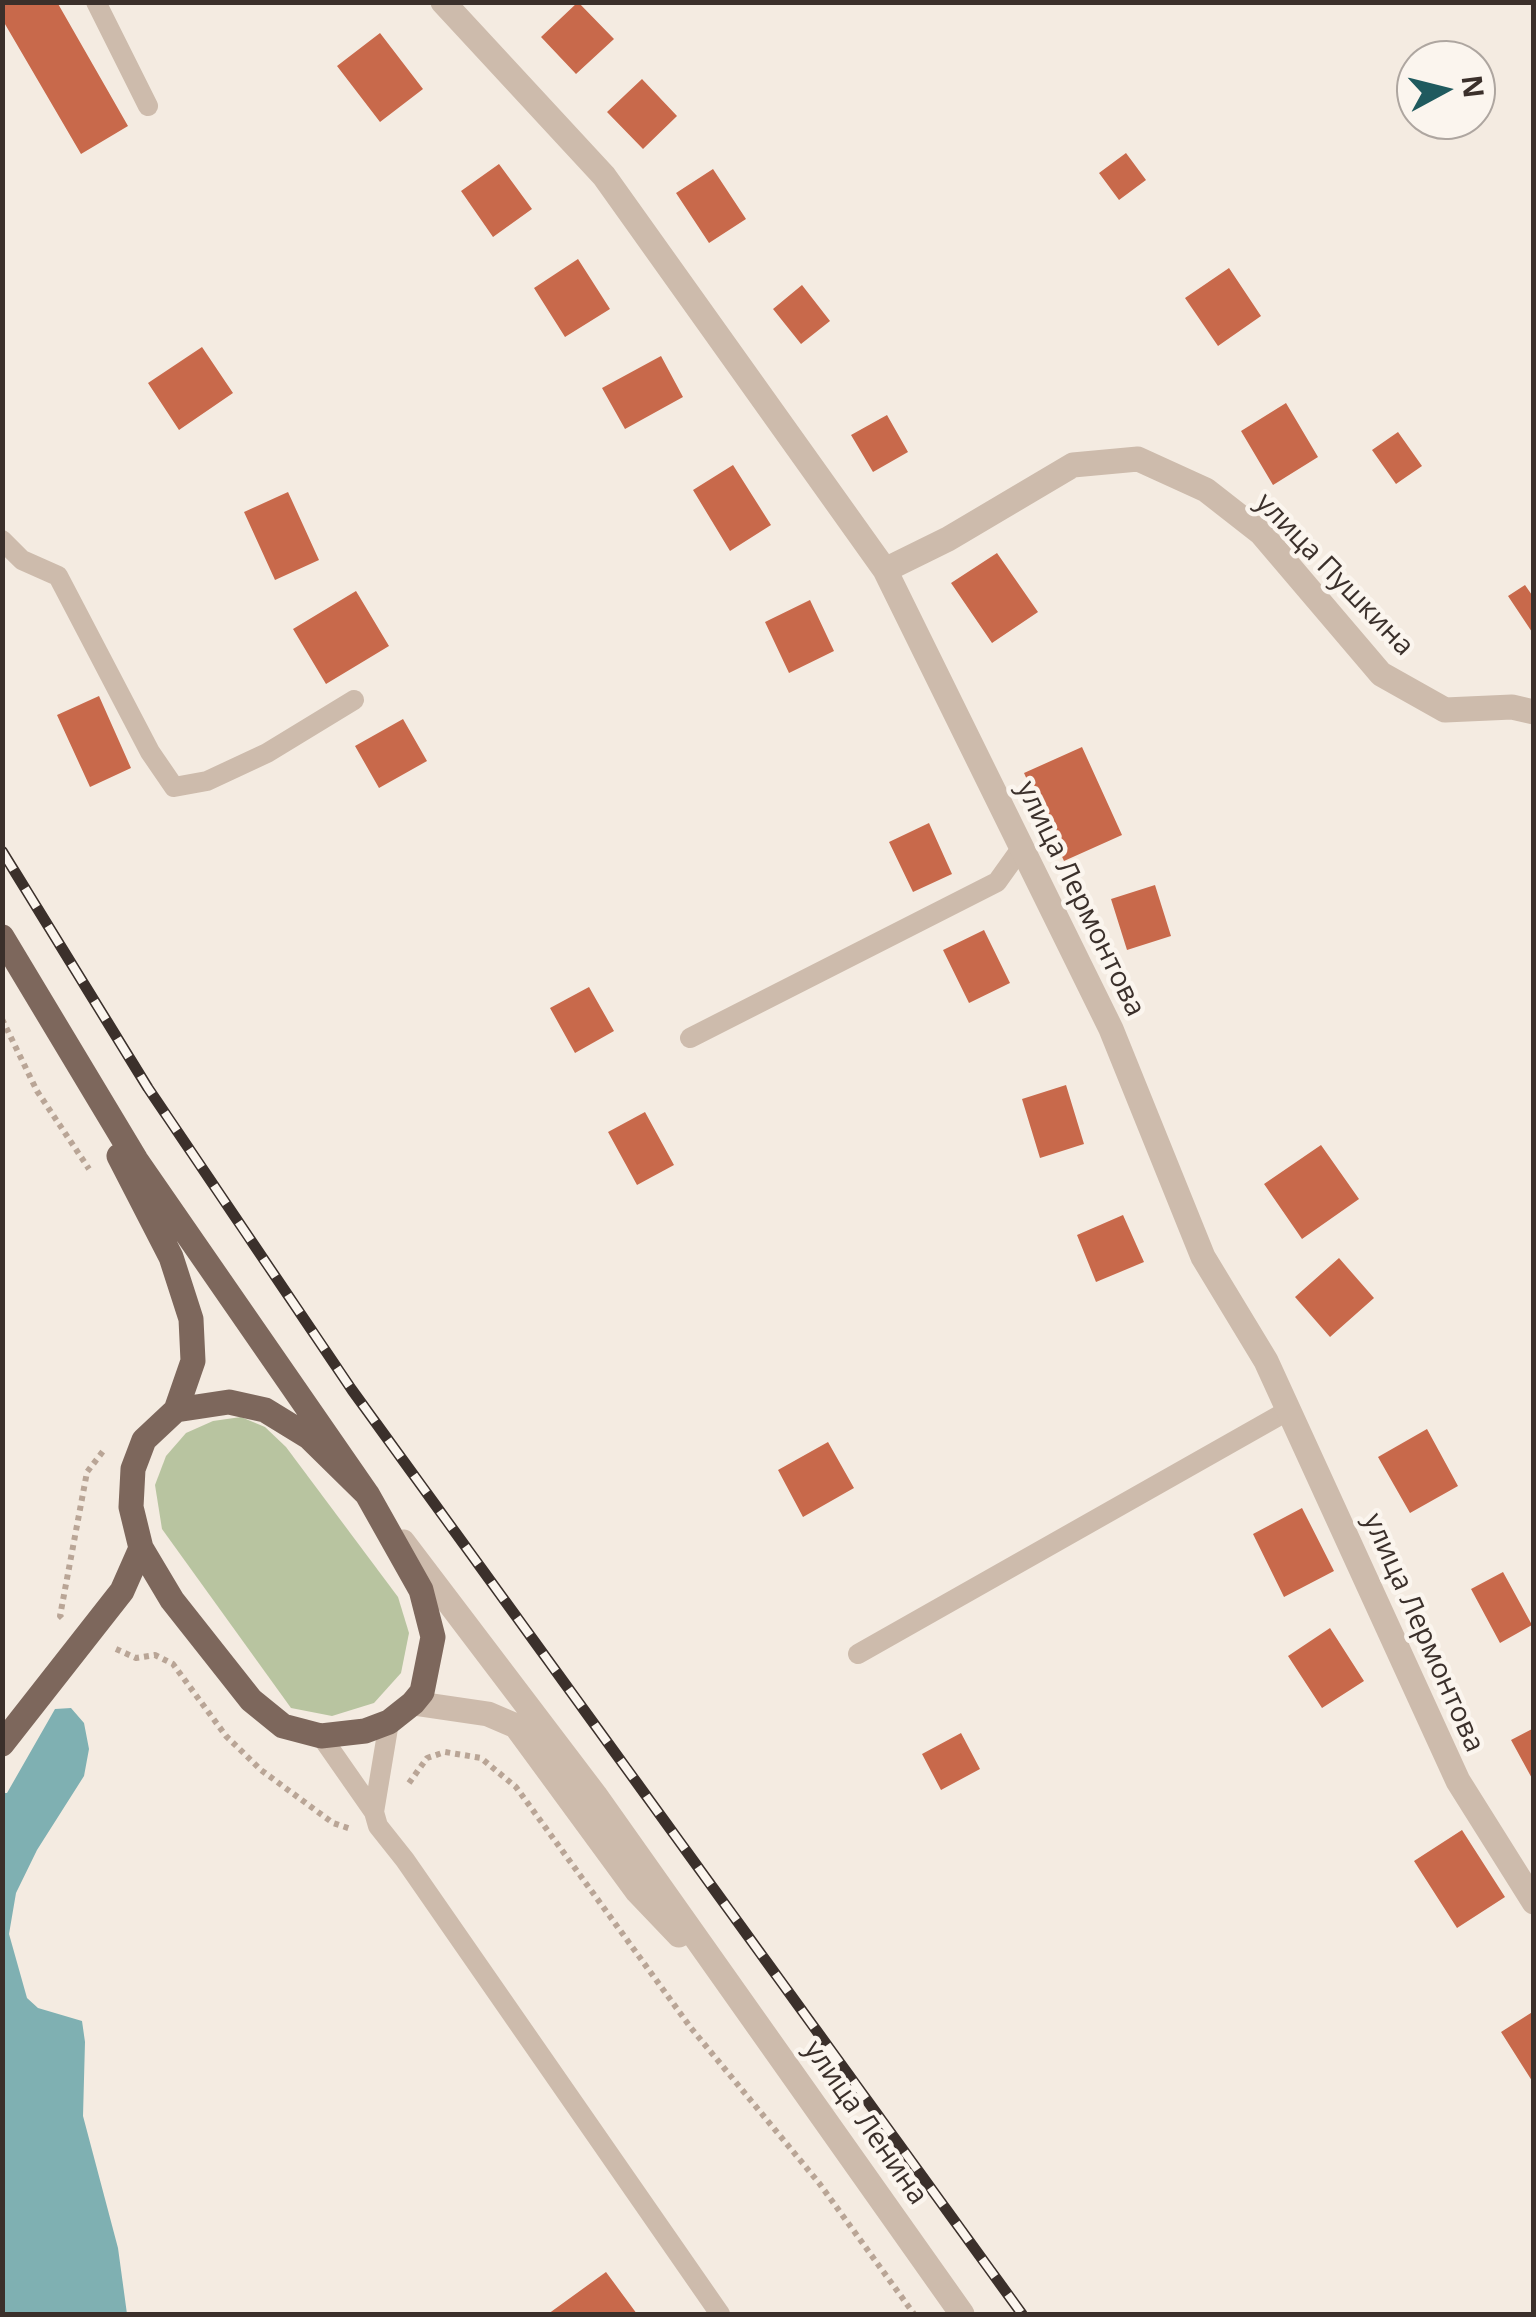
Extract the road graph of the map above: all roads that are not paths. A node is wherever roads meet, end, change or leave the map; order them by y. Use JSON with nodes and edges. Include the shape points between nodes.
{"nodes":[{"id":1,"x":96,"y":2,"type":"edge"},
{"id":2,"x":443,"y":2,"type":"edge"},
{"id":3,"x":148,"y":106,"type":"dead end"},
{"id":4,"x":2,"y":540,"type":"edge"},
{"id":5,"x":886,"y":570,"type":"junction"},
{"id":6,"x":354,"y":700,"type":"dead end"},
{"id":7,"x":1534,"y":712,"type":"edge"},
{"id":8,"x":1022,"y":847,"type":"junction"},
{"id":9,"x":2,"y":937,"type":"edge"},
{"id":10,"x":690,"y":1038,"type":"dead end"},
{"id":11,"x":85,"y":1078,"type":"junction"},
{"id":12,"x":176,"y":1410,"type":"junction"},
{"id":13,"x":1289,"y":1410,"type":"junction"},
{"id":14,"x":367,"y":1494,"type":"junction"},
{"id":15,"x":140,"y":1548,"type":"junction"},
{"id":16,"x":122,"y":1591,"type":"junction"},
{"id":17,"x":172,"y":1600,"type":"junction"},
{"id":18,"x":858,"y":1654,"type":"dead end"},
{"id":19,"x":414,"y":1703,"type":"junction"},
{"id":20,"x":389,"y":1722,"type":"junction"},
{"id":21,"x":321,"y":1736,"type":"junction"},
{"id":22,"x":2,"y":1744,"type":"edge"},
{"id":23,"x":376,"y":1819,"type":"junction"},
{"id":24,"x":1534,"y":1902,"type":"edge"},
{"id":25,"x":717,"y":1967,"type":"junction"},
{"id":26,"x":720,"y":2314,"type":"edge"},
{"id":27,"x":962,"y":2314,"type":"edge"}],
"edges":[{"from":1,"to":3,"type":"lane"},
{"from":2,"to":5,"type":"street","name":"улица Лермонтова","via":[[604,176]]},
{"from":4,"to":6,"type":"lane","via":[[22,560],[58,576],[174,787],[207,781],[267,754]]},
{"from":5,"to":7,"type":"street","name":"улица Пушкина","via":[[1073,465],[1138,459],[1206,490],[1261,533],[1381,674],[1445,710]]},
{"from":5,"to":8,"type":"street","name":"улица Лермонтова"},
{"from":8,"to":10,"type":"lane","via":[[997,882]]},
{"from":8,"to":13,"type":"street","name":"улица Лермонтова","via":[[1111,1029],[1203,1256]]},
{"from":9,"to":11,"type":"main road"},
{"from":11,"to":12,"type":"main road","via":[[171,1257],[191,1320],[193,1361]]},
{"from":11,"to":14,"type":"main road","via":[[174,1219]]},
{"from":12,"to":14,"type":"main road","via":[[229,1402],[265,1410],[309,1437]]},
{"from":12,"to":15,"type":"main road","via":[[144,1440],[133,1468],[131,1508]]},
{"from":13,"to":18,"type":"lane"},
{"from":13,"to":24,"type":"street","name":"улица Лермонтова","via":[[1458,1781]]},
{"from":14,"to":19,"type":"main road","via":[[420,1590],[432,1637]]},
{"from":14,"to":25,"type":"street"},
{"from":15,"to":16,"type":"main road"},
{"from":15,"to":17,"type":"main road"},
{"from":16,"to":17,"type":"main road"},
{"from":16,"to":22,"type":"main road"},
{"from":17,"to":21,"type":"main road","via":[[252,1700],[283,1726]]},
{"from":19,"to":20,"type":"main road"},
{"from":19,"to":25,"type":"street","via":[[488,1714],[516,1726],[638,1891]]},
{"from":20,"to":21,"type":"main road"},
{"from":20,"to":23,"type":"lane"},
{"from":21,"to":23,"type":"lane"},
{"from":23,"to":26,"type":"lane"},
{"from":25,"to":27,"type":"street","name":"улица Ленина"}]}
